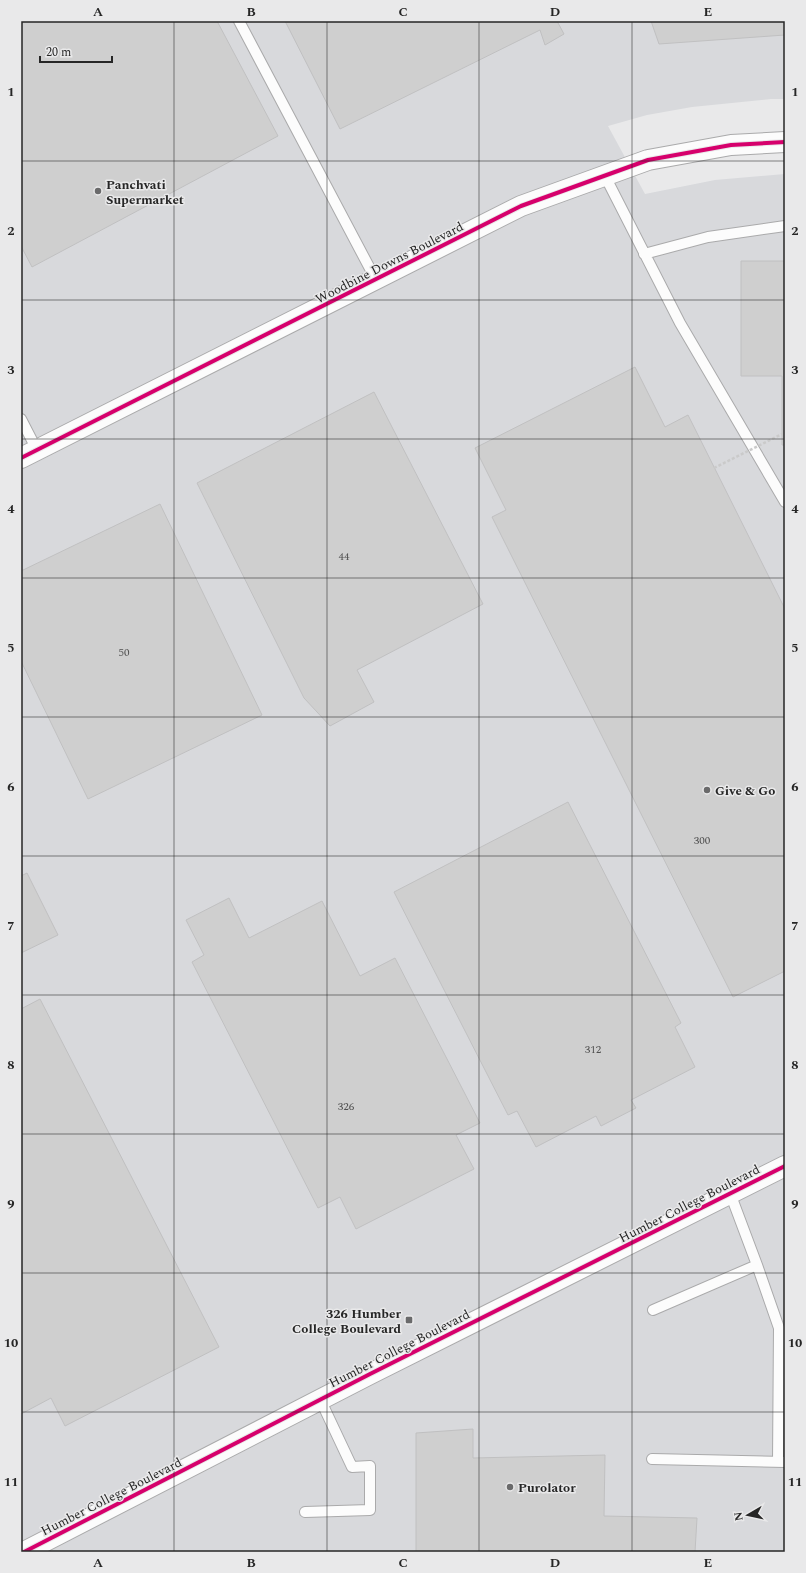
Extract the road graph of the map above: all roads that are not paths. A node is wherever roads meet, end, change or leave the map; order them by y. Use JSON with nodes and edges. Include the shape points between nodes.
{"nodes":[{"id":1,"x":239,"y":21,"type":"edge"},
{"id":2,"x":785,"y":142,"type":"edge"},
{"id":3,"x":605,"y":176,"type":"junction"},
{"id":4,"x":785,"y":226,"type":"edge"},
{"id":5,"x":644,"y":254,"type":"junction"},
{"id":6,"x":376,"y":280,"type":"junction"},
{"id":7,"x":21,"y":419,"type":"edge"},
{"id":8,"x":29,"y":454,"type":"edge"},
{"id":9,"x":785,"y":502,"type":"edge"},
{"id":10,"x":785,"y":1166,"type":"edge"},
{"id":11,"x":730,"y":1193,"type":"junction"},
{"id":12,"x":756,"y":1265,"type":"junction"},
{"id":13,"x":653,"y":1310,"type":"dead end"},
{"id":14,"x":320,"y":1399,"type":"junction"},
{"id":15,"x":652,"y":1459,"type":"dead end"},
{"id":16,"x":781,"y":1462,"type":"edge"},
{"id":17,"x":305,"y":1512,"type":"dead end"},
{"id":18,"x":24,"y":1552,"type":"edge"}],
"edges":[{"from":1,"to":6,"type":"lane"},
{"from":2,"to":3,"type":"street","name":"Woodbine Downs Boulevard","via":[[731,145],[648,160]]},
{"from":3,"to":5,"type":"lane"},
{"from":3,"to":6,"type":"street","name":"Woodbine Downs Boulevard","via":[[521,206]]},
{"from":4,"to":5,"type":"lane","via":[[708,237]]},
{"from":5,"to":9,"type":"lane","via":[[680,323]]},
{"from":6,"to":8,"type":"street","name":"Woodbine Downs Boulevard"},
{"from":7,"to":8,"type":"lane"},
{"from":10,"to":11,"type":"street","name":"Humber College Boulevard"},
{"from":11,"to":12,"type":"lane"},
{"from":11,"to":14,"type":"street","name":"Humber College Boulevard"},
{"from":12,"to":13,"type":"lane"},
{"from":12,"to":16,"type":"lane","via":[[779,1328]]},
{"from":14,"to":17,"type":"lane","via":[[352,1467],[370,1466],[370,1510]]},
{"from":14,"to":18,"type":"street","name":"Humber College Boulevard"},
{"from":15,"to":16,"type":"lane"}]}
